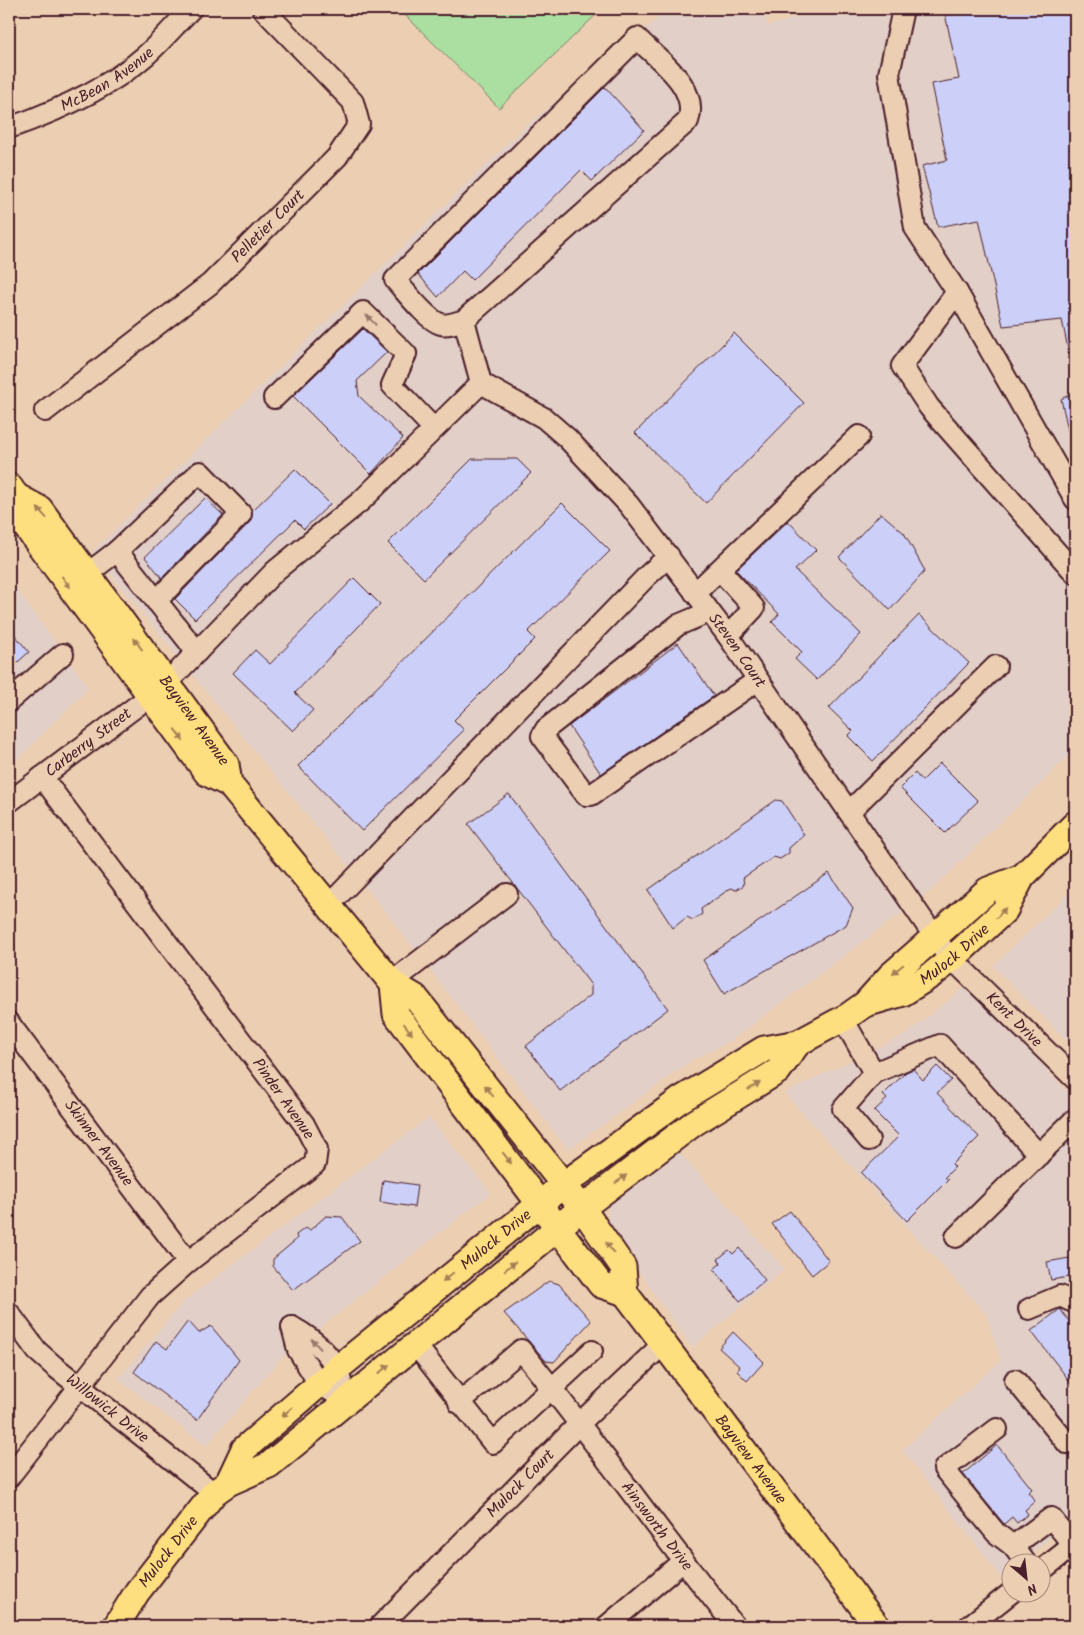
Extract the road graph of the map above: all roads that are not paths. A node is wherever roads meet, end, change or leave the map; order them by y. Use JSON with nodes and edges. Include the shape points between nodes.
{"nodes":[{"id":1,"x":191,"y":9,"type":"edge"},
{"id":2,"x":263,"y":9,"type":"edge"},
{"id":3,"x":903,"y":9,"type":"edge"},
{"id":4,"x":9,"y":128,"type":"edge"},
{"id":5,"x":957,"y":292,"type":"junction"},
{"id":6,"x":464,"y":320,"type":"junction"},
{"id":7,"x":481,"y":383,"type":"junction"},
{"id":8,"x":274,"y":398,"type":"dead end"},
{"id":9,"x":45,"y":411,"type":"dead end"},
{"id":10,"x":433,"y":428,"type":"junction"},
{"id":11,"x":859,"y":436,"type":"dead end"},
{"id":12,"x":12,"y":491,"type":"edge"},
{"id":13,"x":1075,"y":499,"type":"edge"},
{"id":14,"x":117,"y":551,"type":"junction"},
{"id":15,"x":668,"y":556,"type":"junction"},
{"id":16,"x":720,"y":570,"type":"junction"},
{"id":17,"x":1075,"y":573,"type":"edge"},
{"id":18,"x":87,"y":574,"type":"junction"},
{"id":19,"x":695,"y":593,"type":"junction"},
{"id":20,"x":156,"y":601,"type":"junction"},
{"id":21,"x":709,"y":612,"type":"junction"},
{"id":22,"x":728,"y":636,"type":"junction"},
{"id":23,"x":197,"y":652,"type":"junction"},
{"id":24,"x":63,"y":654,"type":"dead end"},
{"id":25,"x":996,"y":666,"type":"dead end"},
{"id":26,"x":758,"y":680,"type":"junction"},
{"id":27,"x":158,"y":690,"type":"junction"},
{"id":28,"x":9,"y":701,"type":"edge"},
{"id":29,"x":42,"y":776,"type":"junction"},
{"id":30,"x":9,"y":802,"type":"edge"},
{"id":31,"x":849,"y":812,"type":"junction"},
{"id":32,"x":1075,"y":824,"type":"edge"},
{"id":33,"x":1022,"y":877,"type":"junction"},
{"id":34,"x":507,"y":894,"type":"dead end"},
{"id":35,"x":329,"y":905,"type":"junction"},
{"id":36,"x":935,"y":938,"type":"junction"},
{"id":37,"x":953,"y":958,"type":"junction"},
{"id":38,"x":392,"y":983,"type":"junction"},
{"id":39,"x":865,"y":1004,"type":"junction"},
{"id":40,"x":843,"y":1019,"type":"junction"},
{"id":41,"x":9,"y":1023,"type":"edge"},
{"id":42,"x":798,"y":1043,"type":"junction"},
{"id":43,"x":874,"y":1073,"type":"junction"},
{"id":44,"x":1075,"y":1079,"type":"edge"},
{"id":45,"x":1075,"y":1119,"type":"edge"},
{"id":46,"x":869,"y":1140,"type":"dead end"},
{"id":47,"x":1039,"y":1155,"type":"junction"},
{"id":48,"x":562,"y":1185,"type":"junction"},
{"id":49,"x":541,"y":1203,"type":"junction"},
{"id":50,"x":582,"y":1208,"type":"junction"},
{"id":51,"x":558,"y":1228,"type":"junction"},
{"id":52,"x":956,"y":1237,"type":"dead end"},
{"id":53,"x":188,"y":1262,"type":"junction"},
{"id":54,"x":625,"y":1293,"type":"junction"},
{"id":55,"x":1075,"y":1303,"type":"edge"},
{"id":56,"x":1029,"y":1309,"type":"dead end"},
{"id":57,"x":9,"y":1313,"type":"edge"},
{"id":58,"x":415,"y":1344,"type":"junction"},
{"id":59,"x":663,"y":1344,"type":"junction"},
{"id":60,"x":592,"y":1350,"type":"dead end"},
{"id":61,"x":338,"y":1368,"type":"junction"},
{"id":62,"x":1015,"y":1380,"type":"dead end"},
{"id":63,"x":319,"y":1384,"type":"junction"},
{"id":64,"x":79,"y":1387,"type":"junction"},
{"id":65,"x":552,"y":1388,"type":"junction"},
{"id":66,"x":346,"y":1400,"type":"junction"},
{"id":67,"x":459,"y":1402,"type":"junction"},
{"id":68,"x":581,"y":1422,"type":"junction"},
{"id":69,"x":997,"y":1429,"type":"dead end"},
{"id":70,"x":1075,"y":1442,"type":"edge"},
{"id":71,"x":9,"y":1477,"type":"edge"},
{"id":72,"x":221,"y":1488,"type":"junction"},
{"id":73,"x":1074,"y":1545,"type":"edge"},
{"id":74,"x":1013,"y":1546,"type":"junction"},
{"id":75,"x":1017,"y":1552,"type":"edge"},
{"id":76,"x":682,"y":1562,"type":"junction"},
{"id":77,"x":1052,"y":1562,"type":"edge"},
{"id":78,"x":1002,"y":1600,"type":"edge"},
{"id":79,"x":116,"y":1626,"type":"edge"},
{"id":80,"x":380,"y":1626,"type":"edge"},
{"id":81,"x":607,"y":1626,"type":"edge"},
{"id":82,"x":735,"y":1626,"type":"edge"},
{"id":83,"x":877,"y":1626,"type":"edge"},
{"id":84,"x":969,"y":1626,"type":"edge"}],
"edges":[{"from":1,"to":4,"type":"street","name":"McBean Avenue","via":[[145,56],[117,77],[38,118]]},
{"from":2,"to":9,"type":"street","name":"Pelletier Court","via":[[352,102],[359,124],[338,157],[210,284]]},
{"from":3,"to":5,"type":"street","via":[[889,74],[915,228]]},
{"from":5,"to":13,"type":"street"},
{"from":5,"to":17,"type":"street","via":[[902,366],[929,407]]},
{"from":6,"to":6,"type":"street","via":[[440,324],[395,280],[637,38],[682,83],[691,103],[688,121]]},
{"from":6,"to":7,"type":"street"},
{"from":7,"to":10,"type":"street","name":"Carberry Street"},
{"from":7,"to":15,"type":"street","name":"Steven Court","via":[[544,418],[566,438],[629,504]]},
{"from":10,"to":8,"type":"street","one_way":true,"via":[[392,385],[406,354],[363,312]]},
{"from":10,"to":23,"type":"street","name":"Carberry Street","via":[[362,501],[275,571]]},
{"from":11,"to":16,"type":"street"},
{"from":18,"to":12,"type":"main road","name":"Bayview Avenue","one_way":true,"via":[[40,509]]},
{"from":12,"to":27,"type":"main road","name":"Bayview Avenue","one_way":true,"via":[[21,520]]},
{"from":14,"to":18,"type":"street"},
{"from":14,"to":20,"type":"street"},
{"from":14,"to":20,"type":"street","via":[[200,472],[241,514]]},
{"from":15,"to":19,"type":"street","name":"Steven Court"},
{"from":15,"to":35,"type":"street"},
{"from":16,"to":19,"type":"street"},
{"from":16,"to":22,"type":"street","via":[[754,608]]},
{"from":27,"to":18,"type":"main road","name":"Bayview Avenue","one_way":true},
{"from":19,"to":21,"type":"street","name":"Steven Court"},
{"from":20,"to":23,"type":"street"},
{"from":21,"to":22,"type":"street","name":"Steven Court"},
{"from":21,"to":26,"type":"street","via":[[678,625],[546,729],[542,736],[586,795],[591,795]]},
{"from":22,"to":26,"type":"street","name":"Steven Court"},
{"from":23,"to":27,"type":"street","name":"Carberry Street"},
{"from":24,"to":28,"type":"street"},
{"from":25,"to":31,"type":"street"},
{"from":26,"to":31,"type":"street","name":"Steven Court"},
{"from":27,"to":29,"type":"street","name":"Carberry Street"},
{"from":27,"to":35,"type":"main road","name":"Bayview Avenue","via":[[226,764],[230,784]]},
{"from":29,"to":30,"type":"street","name":"Carberry Street"},
{"from":29,"to":53,"type":"street","name":"Pinder Avenue","via":[[304,1124],[317,1149],[315,1164],[309,1170]]},
{"from":31,"to":36,"type":"street","name":"Steven Court"},
{"from":32,"to":33,"type":"main road","name":"Mulock Drive"},
{"from":33,"to":36,"type":"main road","name":"Mulock Drive","via":[[988,890]]},
{"from":37,"to":33,"type":"main road","name":"Mulock Drive","one_way":true,"via":[[1005,910]]},
{"from":34,"to":38,"type":"street"},
{"from":35,"to":38,"type":"main road"},
{"from":36,"to":37,"type":"street","name":"Steven Court"},
{"from":36,"to":39,"type":"main road","name":"Mulock Drive","one_way":true,"via":[[890,976]]},
{"from":37,"to":39,"type":"main road","name":"Mulock Drive","via":[[903,992]]},
{"from":37,"to":44,"type":"street","name":"Kent Drive"},
{"from":48,"to":38,"type":"main road","one_way":true,"via":[[416,997]]},
{"from":38,"to":49,"type":"main road","one_way":true,"via":[[396,1014]]},
{"from":39,"to":40,"type":"main road","name":"Mulock Drive"},
{"from":40,"to":42,"type":"main road","name":"Mulock Drive"},
{"from":40,"to":43,"type":"street"},
{"from":41,"to":53,"type":"street","name":"Skinner Avenue"},
{"from":42,"to":48,"type":"main road","name":"Mulock Drive","via":[[764,1049],[680,1100]]},
{"from":50,"to":42,"type":"main road","name":"Mulock Drive","one_way":true,"via":[[694,1123],[778,1071]]},
{"from":43,"to":46,"type":"street","via":[[843,1110]]},
{"from":43,"to":47,"type":"street","via":[[940,1045]]},
{"from":45,"to":47,"type":"street"},
{"from":47,"to":52,"type":"street"},
{"from":48,"to":49,"type":"main road","name":"Mulock Drive"},
{"from":48,"to":50,"type":"main road"},
{"from":49,"to":51,"type":"main road"},
{"from":49,"to":61,"type":"main road","name":"Mulock Drive","one_way":true},
{"from":50,"to":51,"type":"main road","name":"Mulock Drive"},
{"from":54,"to":50,"type":"main road","one_way":true,"via":[[623,1266]]},
{"from":51,"to":54,"type":"main road","via":[[601,1285]]},
{"from":58,"to":51,"type":"main road","name":"Mulock Drive","one_way":true},
{"from":53,"to":64,"type":"street","name":"Pinder Avenue","via":[[150,1296]]},
{"from":54,"to":59,"type":"main road","name":"Bayview Avenue"},
{"from":55,"to":56,"type":"street","via":[[1060,1296]]},
{"from":57,"to":64,"type":"street","name":"Willowick Drive","via":[[37,1351]]},
{"from":66,"to":58,"type":"main road","name":"Mulock Drive","one_way":true},
{"from":58,"to":67,"type":"street"},
{"from":59,"to":68,"type":"street","name":"Mulock Court"},
{"from":59,"to":83,"type":"main road","name":"Bayview Avenue"},
{"from":60,"to":65,"type":"street"},
{"from":61,"to":63,"type":"main road","name":"Mulock Drive"},
{"from":61,"to":63,"type":"street","one_way":true,"via":[[313,1338],[292,1327],[298,1350]]},
{"from":61,"to":66,"type":"street"},
{"from":62,"to":70,"type":"street","via":[[1067,1444]]},
{"from":63,"to":66,"type":"street"},
{"from":63,"to":72,"type":"main road","name":"Mulock Drive","one_way":true,"via":[[244,1449]]},
{"from":64,"to":71,"type":"street","name":"Pinder Avenue"},
{"from":64,"to":72,"type":"street","name":"Willowick Drive"},
{"from":65,"to":67,"type":"street","name":"Ainsworth Drive","via":[[521,1350]]},
{"from":65,"to":67,"type":"street","via":[[493,1443]]},
{"from":65,"to":68,"type":"street","name":"Ainsworth Drive"},
{"from":66,"to":72,"type":"main road","name":"Mulock Drive","via":[[269,1465]]},
{"from":68,"to":76,"type":"street","name":"Ainsworth Drive"},
{"from":68,"to":80,"type":"street","name":"Mulock Court"},
{"from":69,"to":74,"type":"street","via":[[944,1469],[996,1532]]},
{"from":72,"to":79,"type":"main road","name":"Mulock Drive","via":[[138,1592]]},
{"from":73,"to":74,"type":"street","via":[[1051,1518]]},
{"from":73,"to":77,"type":"street"},
{"from":74,"to":75,"type":"street"},
{"from":76,"to":81,"type":"street"},
{"from":76,"to":82,"type":"street","name":"Ainsworth Drive"},
{"from":78,"to":84,"type":"street"}]}
